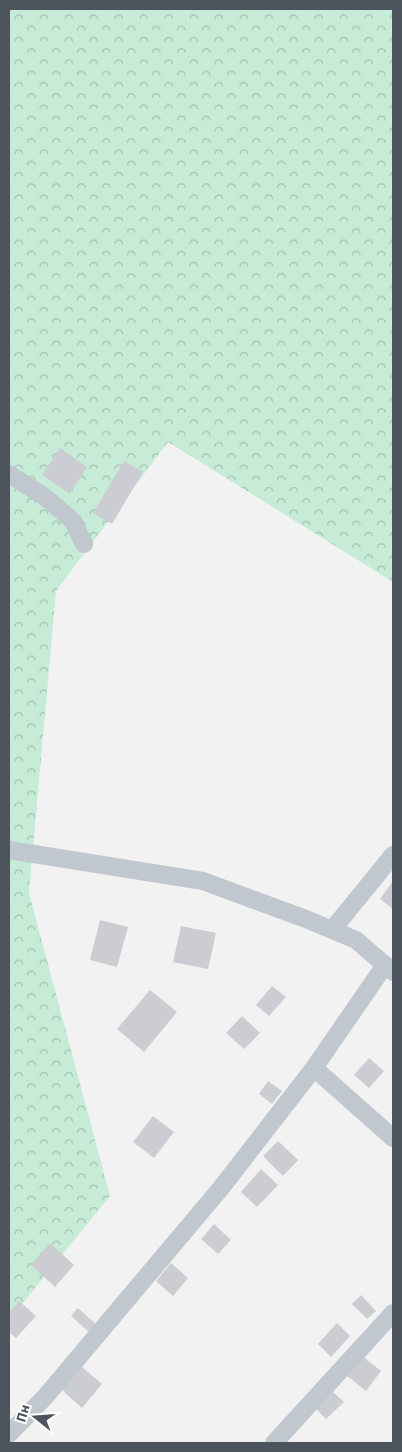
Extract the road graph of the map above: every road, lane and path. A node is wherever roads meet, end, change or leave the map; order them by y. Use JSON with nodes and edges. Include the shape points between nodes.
{"nodes":[{"id":1,"x":9,"y":474,"type":"edge"},
{"id":2,"x":84,"y":544,"type":"dead end"},
{"id":3,"x":9,"y":850,"type":"edge"},
{"id":4,"x":393,"y":855,"type":"edge"},
{"id":5,"x":332,"y":930,"type":"junction"},
{"id":6,"x":389,"y":969,"type":"edge"},
{"id":7,"x":314,"y":1068,"type":"junction"},
{"id":8,"x":393,"y":1138,"type":"edge"},
{"id":9,"x":393,"y":1313,"type":"edge"},
{"id":10,"x":9,"y":1434,"type":"edge"},
{"id":11,"x":274,"y":1443,"type":"edge"}],
"edges":[{"from":1,"to":2,"type":"street","via":[[45,497],[73,521]]},
{"from":3,"to":5,"type":"street","via":[[203,881]]},
{"from":4,"to":5,"type":"street"},
{"from":5,"to":6,"type":"street","via":[[356,940]]},
{"from":6,"to":7,"type":"street"},
{"from":7,"to":8,"type":"street"},
{"from":7,"to":10,"type":"street","via":[[221,1188],[45,1397]]},
{"from":9,"to":11,"type":"street"}]}
